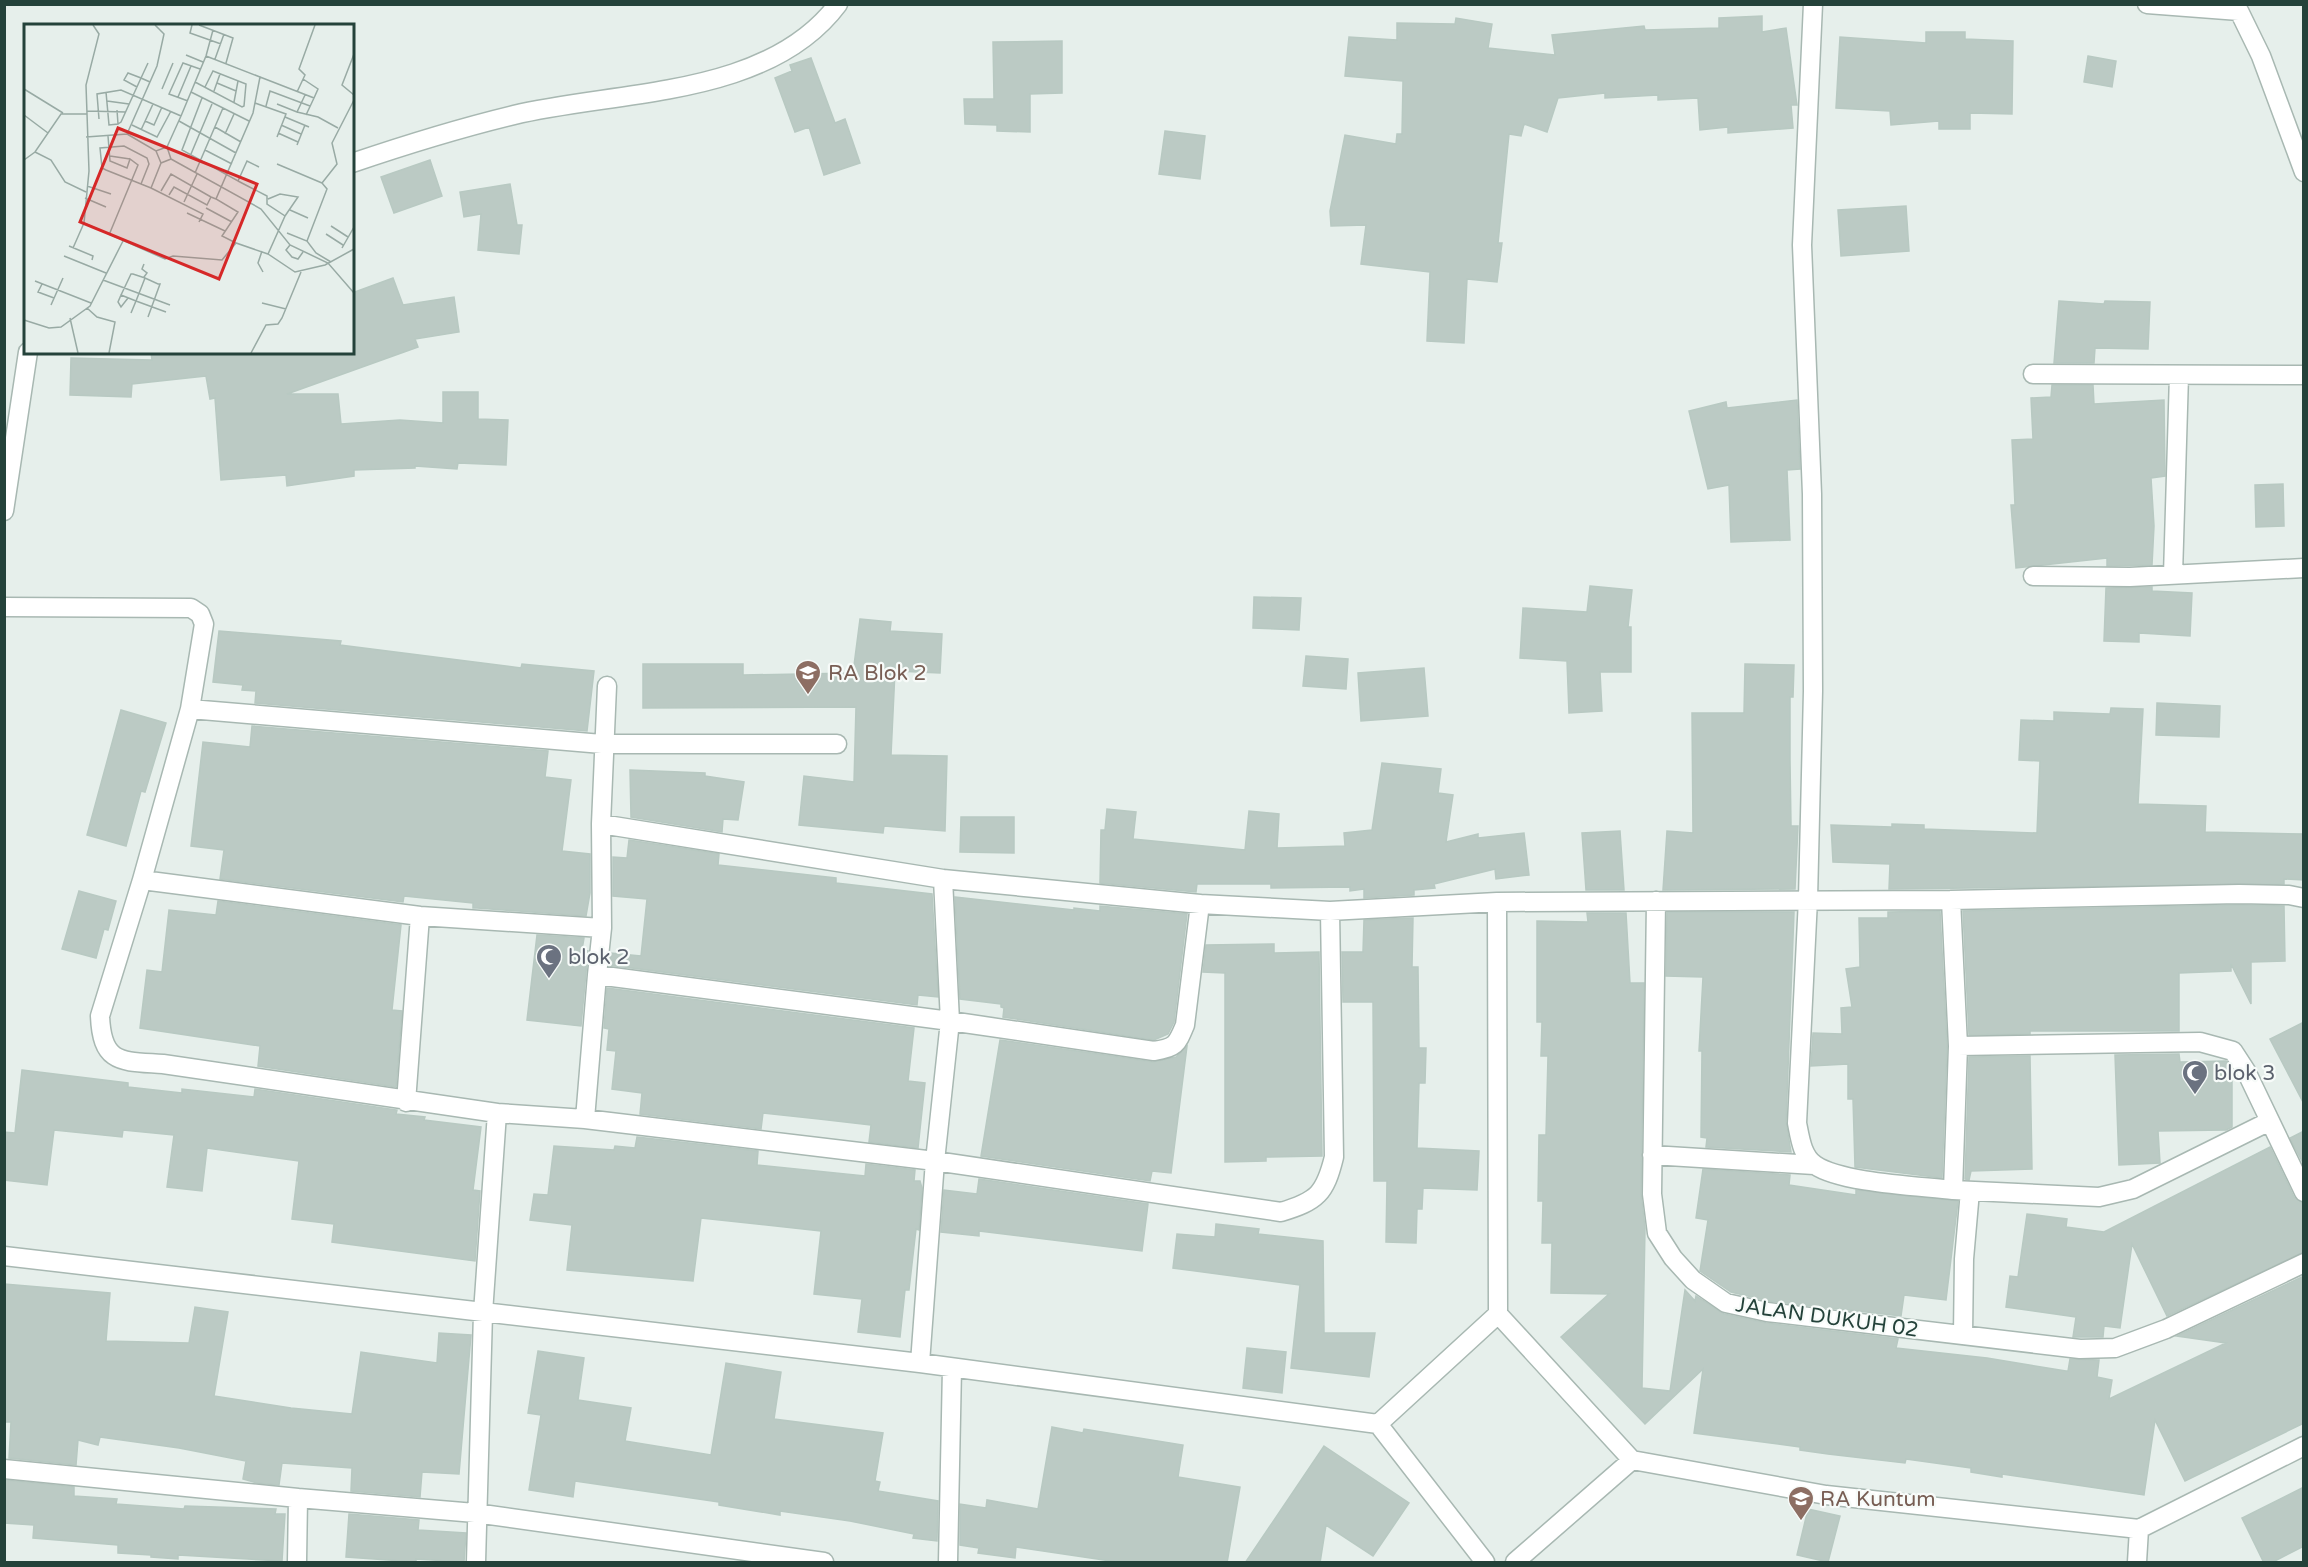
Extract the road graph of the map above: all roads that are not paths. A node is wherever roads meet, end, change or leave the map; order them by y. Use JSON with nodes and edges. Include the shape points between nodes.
{"nodes":[{"id":1,"x":838,"y":4,"type":"edge"},
{"id":2,"x":1813,"y":4,"type":"edge"},
{"id":3,"x":2148,"y":4,"type":"edge"},
{"id":4,"x":2239,"y":8,"type":"edge"},
{"id":5,"x":354,"y":162,"type":"edge"},
{"id":6,"x":2304,"y":172,"type":"edge"},
{"id":7,"x":28,"y":354,"type":"edge"},
{"id":8,"x":2033,"y":374,"type":"dead end"},
{"id":9,"x":2179,"y":375,"type":"junction"},
{"id":10,"x":2304,"y":375,"type":"edge"},
{"id":11,"x":4,"y":511,"type":"edge"},
{"id":12,"x":2304,"y":568,"type":"edge"},
{"id":13,"x":2173,"y":575,"type":"junction"},
{"id":14,"x":2033,"y":576,"type":"dead end"},
{"id":15,"x":4,"y":607,"type":"edge"},
{"id":16,"x":607,"y":686,"type":"dead end"},
{"id":17,"x":190,"y":709,"type":"junction"},
{"id":18,"x":602,"y":744,"type":"junction"},
{"id":19,"x":837,"y":744,"type":"dead end"},
{"id":20,"x":601,"y":824,"type":"junction"},
{"id":21,"x":943,"y":879,"type":"junction"},
{"id":22,"x":142,"y":880,"type":"junction"},
{"id":23,"x":2304,"y":898,"type":"edge"},
{"id":24,"x":1808,"y":899,"type":"junction"},
{"id":25,"x":1952,"y":900,"type":"junction"},
{"id":26,"x":1656,"y":901,"type":"junction"},
{"id":27,"x":1497,"y":902,"type":"junction"},
{"id":28,"x":1200,"y":904,"type":"junction"},
{"id":29,"x":1330,"y":911,"type":"junction"},
{"id":30,"x":420,"y":916,"type":"junction"},
{"id":31,"x":602,"y":928,"type":"junction"},
{"id":32,"x":597,"y":975,"type":"junction"},
{"id":33,"x":950,"y":1021,"type":"junction"},
{"id":34,"x":1959,"y":1046,"type":"junction"},
{"id":35,"x":406,"y":1102,"type":"junction"},
{"id":36,"x":497,"y":1113,"type":"junction"},
{"id":37,"x":585,"y":1119,"type":"junction"},
{"id":38,"x":2268,"y":1122,"type":"junction"},
{"id":39,"x":1652,"y":1155,"type":"junction"},
{"id":40,"x":935,"y":1161,"type":"junction"},
{"id":41,"x":1814,"y":1165,"type":"junction"},
{"id":42,"x":1962,"y":1190,"type":"junction"},
{"id":43,"x":2304,"y":1192,"type":"edge"},
{"id":44,"x":4,"y":1256,"type":"edge"},
{"id":45,"x":2304,"y":1263,"type":"edge"},
{"id":46,"x":483,"y":1312,"type":"junction"},
{"id":47,"x":1498,"y":1314,"type":"junction"},
{"id":48,"x":1963,"y":1335,"type":"junction"},
{"id":49,"x":920,"y":1363,"type":"junction"},
{"id":50,"x":952,"y":1368,"type":"junction"},
{"id":51,"x":1378,"y":1424,"type":"junction"},
{"id":52,"x":2304,"y":1446,"type":"edge"},
{"id":53,"x":1632,"y":1460,"type":"junction"},
{"id":54,"x":4,"y":1469,"type":"edge"},
{"id":55,"x":298,"y":1498,"type":"junction"},
{"id":56,"x":476,"y":1513,"type":"junction"},
{"id":57,"x":2139,"y":1529,"type":"junction"},
{"id":58,"x":297,"y":1563,"type":"edge"},
{"id":59,"x":476,"y":1563,"type":"edge"},
{"id":60,"x":824,"y":1563,"type":"edge"},
{"id":61,"x":948,"y":1563,"type":"edge"},
{"id":62,"x":1485,"y":1563,"type":"edge"},
{"id":63,"x":1515,"y":1563,"type":"edge"},
{"id":64,"x":2137,"y":1563,"type":"edge"}],
"edges":[{"from":1,"to":5,"type":"street","via":[[812,34],[784,54],[719,77],[640,96],[515,114]]},
{"from":2,"to":24,"type":"street","via":[[1802,245],[1812,540]]},
{"from":3,"to":4,"type":"street"},
{"from":4,"to":6,"type":"street"},
{"from":7,"to":11,"type":"street"},
{"from":8,"to":9,"type":"street"},
{"from":9,"to":10,"type":"street"},
{"from":9,"to":13,"type":"street"},
{"from":12,"to":13,"type":"street"},
{"from":13,"to":14,"type":"street"},
{"from":15,"to":17,"type":"street","via":[[191,608],[200,614],[204,624]]},
{"from":16,"to":18,"type":"street"},
{"from":17,"to":18,"type":"street"},
{"from":17,"to":22,"type":"street"},
{"from":18,"to":19,"type":"street"},
{"from":18,"to":20,"type":"street"},
{"from":20,"to":21,"type":"street"},
{"from":20,"to":31,"type":"street"},
{"from":21,"to":28,"type":"street"},
{"from":21,"to":33,"type":"street"},
{"from":22,"to":30,"type":"street"},
{"from":22,"to":35,"type":"street","via":[[100,1016],[101,1039],[111,1053],[122,1061],[164,1064]]},
{"from":23,"to":25,"type":"street","via":[[2239,894]]},
{"from":24,"to":25,"type":"street"},
{"from":24,"to":26,"type":"street"},
{"from":24,"to":41,"type":"street","via":[[1797,1123],[1803,1149]]},
{"from":25,"to":34,"type":"street"},
{"from":26,"to":27,"type":"street"},
{"from":26,"to":39,"type":"street","name":"JALAN DUKUH 02"},
{"from":27,"to":29,"type":"street"},
{"from":27,"to":47,"type":"street"},
{"from":28,"to":29,"type":"street"},
{"from":28,"to":33,"type":"street","via":[[1185,1025],[1170,1049],[1154,1051]]},
{"from":29,"to":40,"type":"street","via":[[1334,1157],[1322,1192],[1308,1204],[1281,1212]]},
{"from":30,"to":31,"type":"street"},
{"from":30,"to":35,"type":"street"},
{"from":31,"to":32,"type":"street"},
{"from":32,"to":33,"type":"street"},
{"from":32,"to":37,"type":"street"},
{"from":33,"to":40,"type":"street"},
{"from":34,"to":38,"type":"street","via":[[2176,1040],[2218,1045],[2233,1051],[2246,1071]]},
{"from":34,"to":42,"type":"street"},
{"from":35,"to":36,"type":"street"},
{"from":36,"to":37,"type":"street"},
{"from":36,"to":46,"type":"street"},
{"from":37,"to":40,"type":"street"},
{"from":38,"to":42,"type":"street","via":[[2133,1188],[2099,1197]]},
{"from":38,"to":43,"type":"street"},
{"from":39,"to":41,"type":"street"},
{"from":39,"to":48,"type":"street","name":"JALAN DUKUH 02","via":[[1658,1233],[1693,1280],[1726,1303],[1767,1312]]},
{"from":40,"to":49,"type":"street"},
{"from":41,"to":42,"type":"street","via":[[1857,1178]]},
{"from":42,"to":48,"type":"street"},
{"from":44,"to":46,"type":"street"},
{"from":45,"to":48,"type":"street","name":"JALAN DUKUH 02","via":[[2166,1329],[2115,1348],[2080,1349]]},
{"from":46,"to":49,"type":"street"},
{"from":46,"to":56,"type":"street"},
{"from":47,"to":51,"type":"street"},
{"from":47,"to":53,"type":"street"},
{"from":49,"to":50,"type":"street"},
{"from":50,"to":51,"type":"street"},
{"from":50,"to":61,"type":"street"},
{"from":51,"to":62,"type":"street"},
{"from":52,"to":57,"type":"street"},
{"from":53,"to":57,"type":"street","via":[[1826,1495]]},
{"from":53,"to":63,"type":"street"},
{"from":54,"to":55,"type":"street"},
{"from":55,"to":56,"type":"street"},
{"from":55,"to":58,"type":"street"},
{"from":56,"to":59,"type":"street"},
{"from":56,"to":60,"type":"street"},
{"from":57,"to":64,"type":"street"}]}
